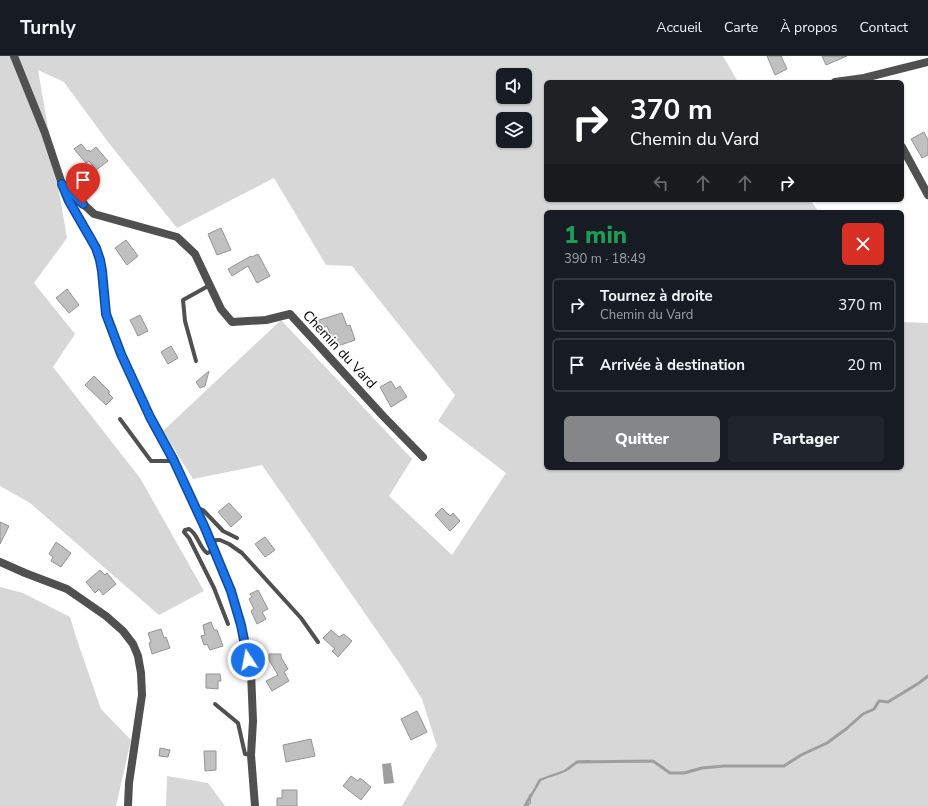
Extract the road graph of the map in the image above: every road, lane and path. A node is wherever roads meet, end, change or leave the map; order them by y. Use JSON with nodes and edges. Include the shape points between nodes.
{"nodes":[{"id":1,"x":14,"y":56,"type":"edge"},
{"id":2,"x":928,"y":62,"type":"edge"},
{"id":3,"x":866,"y":80,"type":"edge"},
{"id":4,"x":904,"y":151,"type":"edge"},
{"id":5,"x":62,"y":184,"type":"junction"},
{"id":6,"x":928,"y":195,"type":"edge"},
{"id":7,"x":210,"y":285,"type":"junction"},
{"id":8,"x":196,"y":361,"type":"dead end"},
{"id":9,"x":120,"y":419,"type":"dead end"},
{"id":10,"x":423,"y":457,"type":"dead end"},
{"id":11,"x":174,"y":461,"type":"junction"},
{"id":12,"x":195,"y":507,"type":"junction"},
{"id":13,"x":237,"y":538,"type":"dead end"},
{"id":14,"x":212,"y":544,"type":"junction"},
{"id":15,"x":0,"y":562,"type":"edge"},
{"id":16,"x":228,"y":624,"type":"dead end"},
{"id":17,"x":318,"y":642,"type":"dead end"},
{"id":18,"x":215,"y":704,"type":"dead end"},
{"id":19,"x":251,"y":755,"type":"junction"},
{"id":20,"x":128,"y":806,"type":"edge"},
{"id":21,"x":255,"y":806,"type":"edge"}],
"edges":[{"from":1,"to":5,"type":"street"},
{"from":2,"to":3,"type":"street"},
{"from":4,"to":6,"type":"street"},
{"from":5,"to":7,"type":"street","name":"Chemin du Vard","via":[[94,214],[177,237],[195,254]]},
{"from":5,"to":11,"type":"street","via":[[100,260],[106,314],[118,347],[150,417]]},
{"from":7,"to":8,"type":"lane","via":[[183,300],[185,321]]},
{"from":7,"to":10,"type":"street","name":"Chemin du Vard","via":[[221,309],[232,322],[266,320],[290,314]]},
{"from":9,"to":11,"type":"lane","via":[[151,461]]},
{"from":11,"to":12,"type":"street"},
{"from":12,"to":13,"type":"lane","via":[[203,510],[223,531]]},
{"from":12,"to":14,"type":"street"},
{"from":14,"to":16,"type":"lane","via":[[212,551],[207,553],[193,531],[189,529],[184,532],[214,588]]},
{"from":14,"to":17,"type":"lane","via":[[220,540],[242,553],[301,618]]},
{"from":14,"to":19,"type":"street","via":[[231,591],[251,672]]},
{"from":15,"to":20,"type":"street","via":[[67,588],[124,631],[133,644],[138,656],[142,695]]},
{"from":18,"to":19,"type":"lane","via":[[238,723],[245,754]]},
{"from":19,"to":21,"type":"street"}]}
